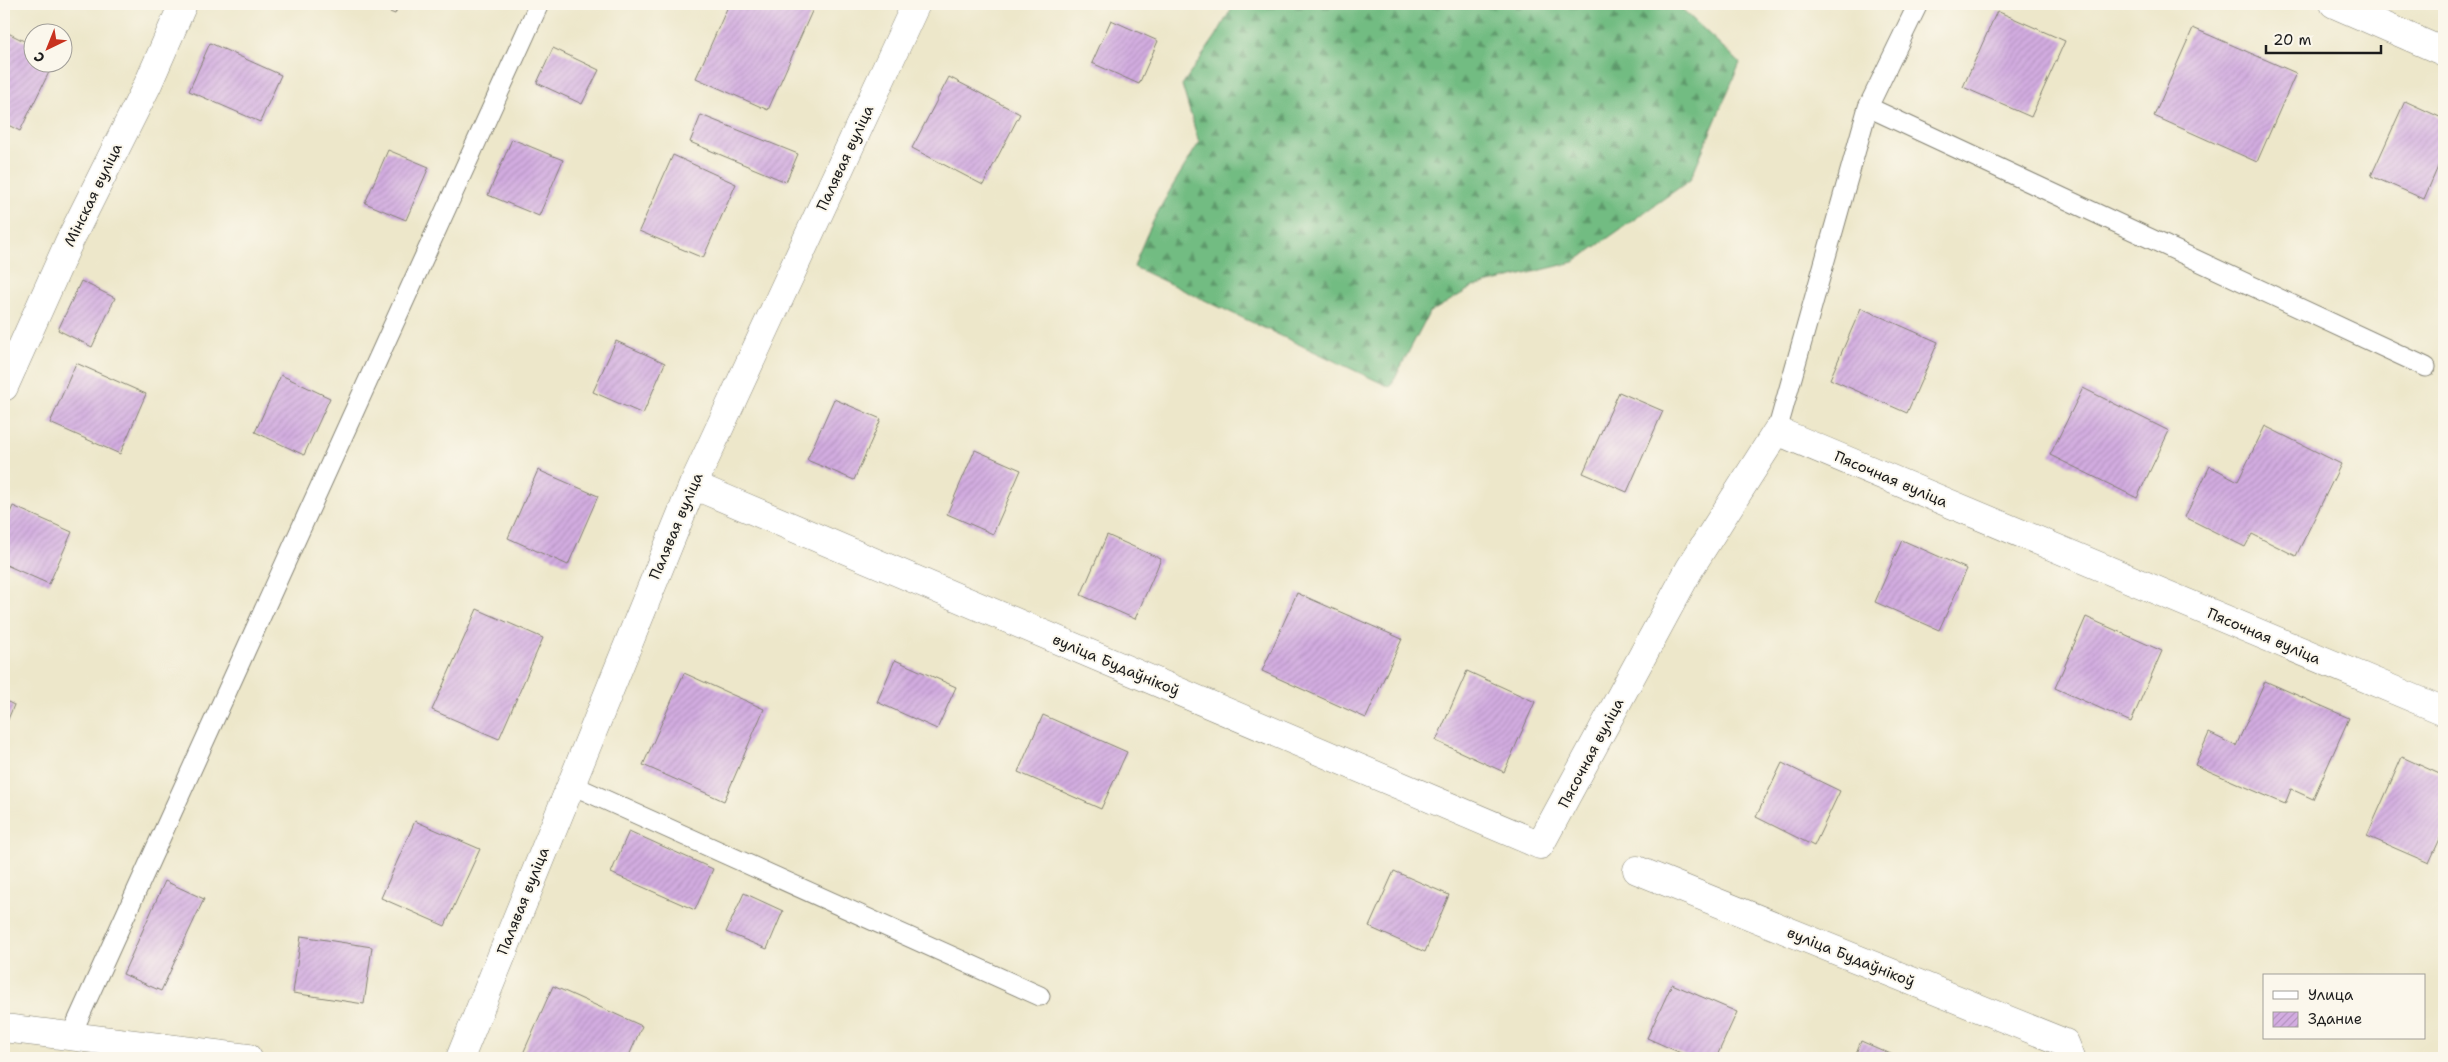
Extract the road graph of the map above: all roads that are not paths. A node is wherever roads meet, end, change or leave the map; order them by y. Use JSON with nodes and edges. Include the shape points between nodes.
{"nodes":[{"id":1,"x":183,"y":4,"type":"edge"},
{"id":2,"x":539,"y":4,"type":"edge"},
{"id":3,"x":916,"y":4,"type":"edge"},
{"id":4,"x":1918,"y":4,"type":"edge"},
{"id":5,"x":2334,"y":4,"type":"edge"},
{"id":6,"x":2444,"y":52,"type":"edge"},
{"id":7,"x":1868,"y":107,"type":"junction"},
{"id":8,"x":2426,"y":367,"type":"dead end"},
{"id":9,"x":4,"y":387,"type":"edge"},
{"id":10,"x":1777,"y":431,"type":"junction"},
{"id":11,"x":692,"y":485,"type":"junction"},
{"id":12,"x":2444,"y":711,"type":"edge"},
{"id":13,"x":570,"y":784,"type":"junction"},
{"id":14,"x":1540,"y":845,"type":"joint"},
{"id":15,"x":1637,"y":870,"type":"dead end"},
{"id":16,"x":1040,"y":996,"type":"dead end"},
{"id":17,"x":4,"y":1028,"type":"edge"},
{"id":18,"x":71,"y":1035,"type":"junction"},
{"id":19,"x":2068,"y":1051,"type":"edge"},
{"id":20,"x":248,"y":1058,"type":"edge"},
{"id":21,"x":460,"y":1058,"type":"edge"}],
"edges":[{"from":1,"to":9,"type":"street","name":"Мінская вуліца","via":[[148,84],[69,242]]},
{"from":2,"to":18,"type":"lane"},
{"from":3,"to":11,"type":"street","name":"Палявая вуліца"},
{"from":4,"to":7,"type":"lane"},
{"from":5,"to":6,"type":"street"},
{"from":7,"to":8,"type":"lane"},
{"from":7,"to":10,"type":"lane"},
{"from":10,"to":12,"type":"street","name":"Пясочная вуліца"},
{"from":10,"to":14,"type":"street","name":"Пясочная вуліца","via":[[1690,568]]},
{"from":11,"to":13,"type":"street","name":"Палявая вуліца"},
{"from":11,"to":14,"type":"street","name":"вуліца Будаўнікоў"},
{"from":13,"to":16,"type":"lane"},
{"from":13,"to":21,"type":"street","name":"Палявая вуліца"},
{"from":15,"to":19,"type":"street","name":"вуліца Будаўнікоў"},
{"from":17,"to":18,"type":"street"},
{"from":18,"to":20,"type":"street"}]}
